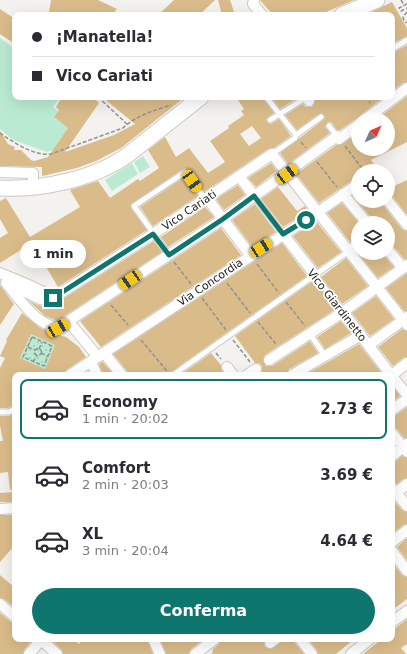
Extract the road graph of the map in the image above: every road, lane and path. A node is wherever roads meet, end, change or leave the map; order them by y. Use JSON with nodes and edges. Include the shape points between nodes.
{"nodes":[{"id":1,"x":254,"y":0,"type":"edge"},
{"id":2,"x":377,"y":0,"type":"edge"},
{"id":3,"x":401,"y":0,"type":"edge"},
{"id":4,"x":407,"y":4,"type":"edge"},
{"id":5,"x":404,"y":5,"type":"junction"},
{"id":6,"x":406,"y":8,"type":"edge"},
{"id":7,"x":260,"y":12,"type":"edge"},
{"id":8,"x":349,"y":12,"type":"edge"},
{"id":9,"x":407,"y":12,"type":"edge"},
{"id":10,"x":407,"y":23,"type":"edge"},
{"id":11,"x":407,"y":40,"type":"edge"},
{"id":12,"x":395,"y":47,"type":"edge"},
{"id":13,"x":407,"y":88,"type":"edge"},
{"id":14,"x":395,"y":97,"type":"edge"},
{"id":15,"x":101,"y":100,"type":"edge"},
{"id":16,"x":197,"y":100,"type":"edge"},
{"id":17,"x":268,"y":100,"type":"edge"},
{"id":18,"x":304,"y":100,"type":"edge"},
{"id":19,"x":391,"y":100,"type":"edge"},
{"id":20,"x":174,"y":104,"type":"dead end"},
{"id":21,"x":375,"y":112,"type":"edge"},
{"id":22,"x":279,"y":114,"type":"junction"},
{"id":23,"x":321,"y":117,"type":"dead end"},
{"id":24,"x":270,"y":120,"type":"dead end"},
{"id":25,"x":127,"y":124,"type":"junction"},
{"id":26,"x":329,"y":126,"type":"dead end"},
{"id":27,"x":351,"y":130,"type":"edge"},
{"id":28,"x":0,"y":133,"type":"edge"},
{"id":29,"x":296,"y":135,"type":"junction"},
{"id":30,"x":338,"y":138,"type":"junction"},
{"id":31,"x":272,"y":154,"type":"junction"},
{"id":32,"x":312,"y":155,"type":"junction"},
{"id":33,"x":358,"y":164,"type":"edge"},
{"id":34,"x":0,"y":172,"type":"edge"},
{"id":35,"x":287,"y":174,"type":"junction"},
{"id":36,"x":239,"y":176,"type":"junction"},
{"id":37,"x":33,"y":186,"type":"junction"},
{"id":38,"x":0,"y":188,"type":"edge"},
{"id":39,"x":351,"y":189,"type":"edge"},
{"id":40,"x":343,"y":194,"type":"junction"},
{"id":41,"x":254,"y":196,"type":"junction"},
{"id":42,"x":206,"y":198,"type":"junction"},
{"id":43,"x":394,"y":208,"type":"edge"},
{"id":44,"x":318,"y":212,"type":"junction"},
{"id":45,"x":360,"y":216,"type":"edge"},
{"id":46,"x":223,"y":219,"type":"junction"},
{"id":47,"x":407,"y":225,"type":"edge"},
{"id":48,"x":153,"y":234,"type":"junction"},
{"id":49,"x":283,"y":234,"type":"junction"},
{"id":50,"x":349,"y":251,"type":"junction"},
{"id":51,"x":169,"y":255,"type":"junction"},
{"id":52,"x":250,"y":255,"type":"junction"},
{"id":53,"x":395,"y":257,"type":"edge"},
{"id":54,"x":405,"y":266,"type":"edge"},
{"id":55,"x":0,"y":273,"type":"edge"},
{"id":56,"x":315,"y":275,"type":"junction"},
{"id":57,"x":3,"y":282,"type":"edge"},
{"id":58,"x":377,"y":287,"type":"junction"},
{"id":59,"x":196,"y":291,"type":"junction"},
{"id":60,"x":53,"y":298,"type":"junction"},
{"id":61,"x":343,"y":312,"type":"junction"},
{"id":62,"x":406,"y":320,"type":"edge"},
{"id":63,"x":69,"y":322,"type":"junction"},
{"id":64,"x":310,"y":334,"type":"junction"},
{"id":65,"x":230,"y":335,"type":"junction"},
{"id":66,"x":361,"y":335,"type":"junction"},
{"id":67,"x":42,"y":342,"type":"junction"},
{"id":68,"x":368,"y":345,"type":"junction"},
{"id":69,"x":28,"y":347,"type":"junction"},
{"id":70,"x":212,"y":347,"type":"junction"},
{"id":71,"x":39,"y":349,"type":"junction"},
{"id":72,"x":35,"y":350,"type":"junction"},
{"id":73,"x":41,"y":353,"type":"junction"},
{"id":74,"x":36,"y":355,"type":"junction"},
{"id":75,"x":48,"y":356,"type":"junction"},
{"id":76,"x":325,"y":356,"type":"junction"},
{"id":77,"x":98,"y":357,"type":"junction"},
{"id":78,"x":269,"y":360,"type":"dead end"},
{"id":79,"x":34,"y":362,"type":"junction"},
{"id":80,"x":407,"y":363,"type":"edge"},
{"id":81,"x":256,"y":369,"type":"joint"},
{"id":82,"x":230,"y":371,"type":"edge"},
{"id":83,"x":75,"y":372,"type":"edge"},
{"id":84,"x":97,"y":372,"type":"edge"},
{"id":85,"x":118,"y":372,"type":"edge"},
{"id":86,"x":177,"y":372,"type":"edge"},
{"id":87,"x":252,"y":372,"type":"edge"},
{"id":88,"x":299,"y":372,"type":"edge"},
{"id":89,"x":390,"y":372,"type":"edge"},
{"id":90,"x":395,"y":373,"type":"edge"},
{"id":91,"x":395,"y":379,"type":"edge"},
{"id":92,"x":407,"y":395,"type":"edge"},
{"id":93,"x":407,"y":399,"type":"edge"},
{"id":94,"x":395,"y":408,"type":"edge"},
{"id":95,"x":12,"y":410,"type":"edge"},
{"id":96,"x":0,"y":412,"type":"edge"},
{"id":97,"x":395,"y":435,"type":"edge"},
{"id":98,"x":406,"y":448,"type":"edge"},
{"id":99,"x":395,"y":454,"type":"edge"},
{"id":100,"x":407,"y":484,"type":"edge"},
{"id":101,"x":395,"y":491,"type":"edge"},
{"id":102,"x":395,"y":494,"type":"edge"},
{"id":103,"x":407,"y":506,"type":"edge"},
{"id":104,"x":12,"y":508,"type":"edge"},
{"id":105,"x":0,"y":509,"type":"edge"},
{"id":106,"x":407,"y":530,"type":"edge"},
{"id":107,"x":395,"y":540,"type":"edge"},
{"id":108,"x":395,"y":555,"type":"edge"},
{"id":109,"x":407,"y":570,"type":"edge"},
{"id":110,"x":0,"y":604,"type":"edge"},
{"id":111,"x":407,"y":611,"type":"edge"},
{"id":112,"x":12,"y":614,"type":"edge"},
{"id":113,"x":395,"y":620,"type":"edge"},
{"id":114,"x":39,"y":642,"type":"edge"},
{"id":115,"x":44,"y":642,"type":"edge"},
{"id":116,"x":154,"y":642,"type":"edge"},
{"id":117,"x":211,"y":642,"type":"edge"},
{"id":118,"x":302,"y":642,"type":"edge"},
{"id":119,"x":366,"y":642,"type":"edge"},
{"id":120,"x":29,"y":654,"type":"edge"},
{"id":121,"x":57,"y":654,"type":"edge"},
{"id":122,"x":160,"y":654,"type":"edge"},
{"id":123,"x":196,"y":654,"type":"edge"},
{"id":124,"x":312,"y":654,"type":"edge"},
{"id":125,"x":351,"y":654,"type":"edge"}],
"edges":[{"from":1,"to":7,"type":"street","via":[[253,4]]},
{"from":2,"to":8,"type":"main road"},
{"from":3,"to":5,"type":"path"},
{"from":4,"to":5,"type":"path"},
{"from":5,"to":6,"type":"path","via":[[399,8],[401,11]]},
{"from":6,"to":9,"type":"path"},
{"from":9,"to":10,"type":"path","via":[[403,17]]},
{"from":11,"to":12,"type":"lane"},
{"from":13,"to":14,"type":"street"},
{"from":15,"to":25,"type":"path"},
{"from":16,"to":37,"type":"main road","via":[[112,165],[71,180]]},
{"from":17,"to":22,"type":"lane"},
{"from":18,"to":22,"type":"lane"},
{"from":19,"to":21,"type":"street"},
{"from":20,"to":25,"type":"path","via":[[146,113]]},
{"from":22,"to":24,"type":"lane"},
{"from":22,"to":29,"type":"lane"},
{"from":23,"to":29,"type":"lane","name":"Vico Cariati"},
{"from":25,"to":28,"type":"path","via":[[123,128],[43,155],[9,140]]},
{"from":26,"to":30,"type":"lane"},
{"from":27,"to":30,"type":"street"},
{"from":29,"to":31,"type":"lane","name":"Vico Cariati"},
{"from":29,"to":32,"type":"path"},
{"from":30,"to":32,"type":"street"},
{"from":30,"to":33,"type":"path"},
{"from":31,"to":35,"type":"street"},
{"from":31,"to":36,"type":"street","name":"Vico Cariati"},
{"from":32,"to":35,"type":"street"},
{"from":32,"to":40,"type":"path"},
{"from":34,"to":37,"type":"street","via":[[33,174]]},
{"from":35,"to":41,"type":"street"},
{"from":35,"to":44,"type":"street"},
{"from":36,"to":41,"type":"street"},
{"from":36,"to":42,"type":"street","name":"Vico Cariati"},
{"from":37,"to":38,"type":"main road"},
{"from":39,"to":40,"type":"street","name":"Via Concordia"},
{"from":40,"to":44,"type":"street","name":"Via Concordia"},
{"from":40,"to":45,"type":"street"},
{"from":41,"to":46,"type":"street"},
{"from":41,"to":49,"type":"lane"},
{"from":42,"to":46,"type":"street"},
{"from":42,"to":48,"type":"street","name":"Vico Cariati"},
{"from":42,"to":48,"type":"lane","via":[[185,172],[134,206]]},
{"from":43,"to":47,"type":"street"},
{"from":44,"to":49,"type":"street","name":"Via Concordia"},
{"from":44,"to":50,"type":"street"},
{"from":46,"to":51,"type":"street"},
{"from":46,"to":52,"type":"street"},
{"from":48,"to":51,"type":"lane"},
{"from":48,"to":60,"type":"street","name":"Vico Cariati"},
{"from":49,"to":52,"type":"street","name":"Via Concordia"},
{"from":49,"to":56,"type":"street","name":"Vico Giardinetto"},
{"from":50,"to":56,"type":"lane"},
{"from":50,"to":58,"type":"street"},
{"from":51,"to":59,"type":"path"},
{"from":51,"to":63,"type":"street"},
{"from":52,"to":59,"type":"street","name":"Via Concordia"},
{"from":53,"to":54,"type":"street"},
{"from":54,"to":58,"type":"street"},
{"from":55,"to":60,"type":"street"},
{"from":56,"to":61,"type":"lane","name":"Vico Giardinetto"},
{"from":56,"to":65,"type":"lane"},
{"from":57,"to":60,"type":"street","via":[[45,301],[53,302]]},
{"from":57,"to":63,"type":"street","via":[[33,316],[56,328]]},
{"from":58,"to":61,"type":"street"},
{"from":58,"to":62,"type":"street"},
{"from":59,"to":65,"type":"path"},
{"from":59,"to":77,"type":"street","name":"Via Concordia"},
{"from":61,"to":64,"type":"street"},
{"from":61,"to":66,"type":"street","name":"Vico Giardinetto"},
{"from":62,"to":68,"type":"street"},
{"from":63,"to":77,"type":"street"},
{"from":64,"to":76,"type":"lane"},
{"from":64,"to":78,"type":"street"},
{"from":65,"to":70,"type":"lane"},
{"from":65,"to":81,"type":"path"},
{"from":66,"to":68,"type":"street","name":"Vico Giardinetto"},
{"from":66,"to":76,"type":"street"},
{"from":67,"to":69,"type":"path","via":[[32,337]]},
{"from":67,"to":71,"type":"path"},
{"from":67,"to":75,"type":"path","via":[[52,346]]},
{"from":68,"to":89,"type":"street","name":"Vico Giardinetto"},
{"from":69,"to":72,"type":"path"},
{"from":69,"to":79,"type":"path","via":[[23,357]]},
{"from":70,"to":82,"type":"path"},
{"from":70,"to":86,"type":"lane"},
{"from":71,"to":72,"type":"path"},
{"from":71,"to":73,"type":"path"},
{"from":72,"to":74,"type":"path"},
{"from":73,"to":74,"type":"path"},
{"from":73,"to":75,"type":"path"},
{"from":74,"to":79,"type":"path"},
{"from":75,"to":79,"type":"path","via":[[44,366]]},
{"from":76,"to":88,"type":"street"},
{"from":77,"to":83,"type":"street","name":"Via Concordia"},
{"from":77,"to":84,"type":"street"},
{"from":77,"to":85,"type":"street"},
{"from":80,"to":90,"type":"street"},
{"from":81,"to":87,"type":"street"},
{"from":91,"to":92,"type":"street","name":"Vico Giardinetto"},
{"from":93,"to":94,"type":"street"},
{"from":95,"to":96,"type":"lane"},
{"from":97,"to":98,"type":"street"},
{"from":98,"to":99,"type":"street"},
{"from":100,"to":101,"type":"street"},
{"from":102,"to":103,"type":"street"},
{"from":104,"to":105,"type":"street"},
{"from":106,"to":107,"type":"street"},
{"from":108,"to":109,"type":"street"},
{"from":110,"to":112,"type":"street"},
{"from":111,"to":113,"type":"street"},
{"from":114,"to":120,"type":"street"},
{"from":115,"to":121,"type":"street"},
{"from":116,"to":122,"type":"street"},
{"from":117,"to":123,"type":"street"},
{"from":118,"to":124,"type":"street"},
{"from":119,"to":125,"type":"street"}]}
